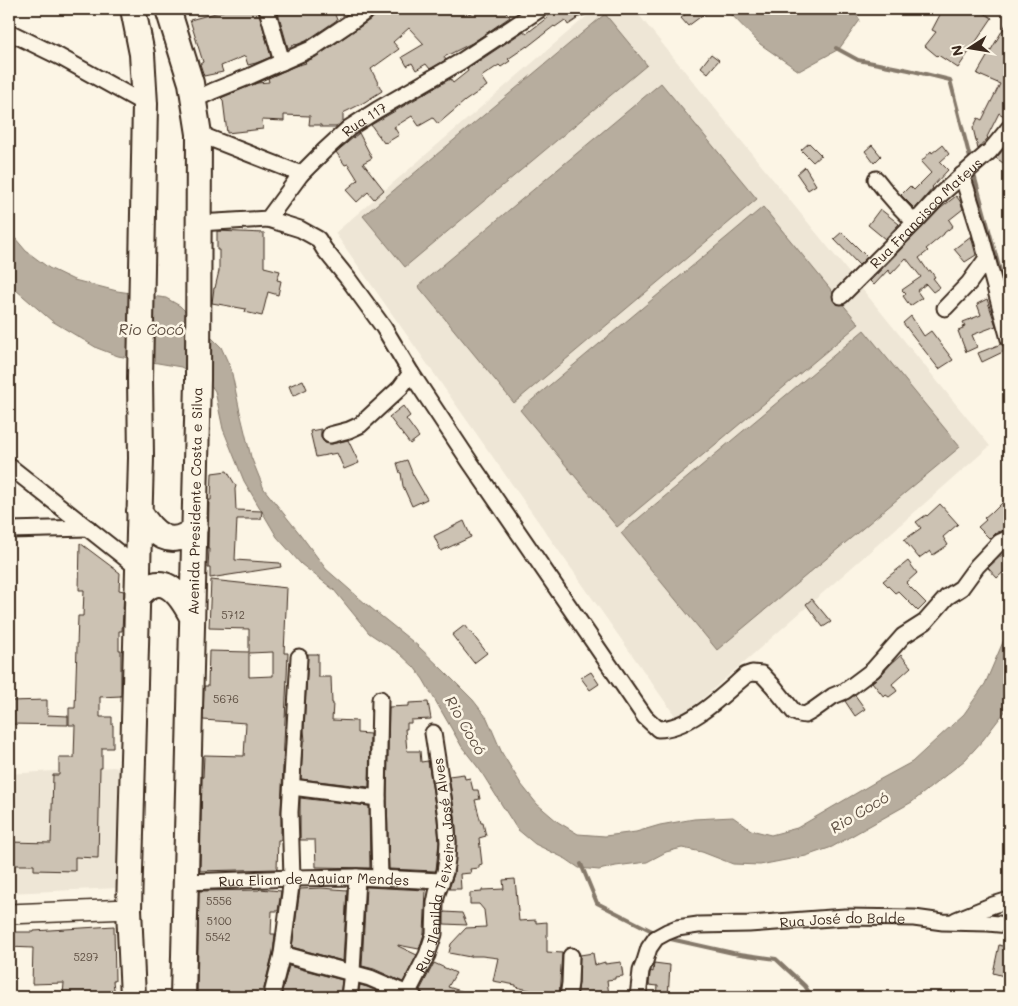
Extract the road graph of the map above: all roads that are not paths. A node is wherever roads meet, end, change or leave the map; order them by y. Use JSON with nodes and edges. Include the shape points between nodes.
{"nodes":[{"id":1,"x":133,"y":9,"type":"edge"},
{"id":2,"x":168,"y":9,"type":"edge"},
{"id":3,"x":266,"y":9,"type":"edge"},
{"id":4,"x":369,"y":9,"type":"edge"},
{"id":5,"x":538,"y":9,"type":"edge"},
{"id":6,"x":348,"y":16,"type":"edge"},
{"id":7,"x":9,"y":32,"type":"edge"},
{"id":8,"x":282,"y":62,"type":"junction"},
{"id":9,"x":194,"y":100,"type":"junction"},
{"id":10,"x":145,"y":104,"type":"junction"},
{"id":11,"x":1009,"y":128,"type":"edge"},
{"id":12,"x":199,"y":134,"type":"junction"},
{"id":13,"x":302,"y":174,"type":"junction"},
{"id":14,"x":962,"y":175,"type":"junction"},
{"id":15,"x":876,"y":179,"type":"dead end"},
{"id":16,"x":268,"y":219,"type":"junction"},
{"id":17,"x":915,"y":222,"type":"junction"},
{"id":18,"x":199,"y":223,"type":"junction"},
{"id":19,"x":987,"y":258,"type":"junction"},
{"id":20,"x":841,"y":296,"type":"dead end"},
{"id":21,"x":945,"y":308,"type":"dead end"},
{"id":22,"x":1009,"y":339,"type":"edge"},
{"id":23,"x":411,"y":373,"type":"junction"},
{"id":24,"x":330,"y":435,"type":"dead end"},
{"id":25,"x":9,"y":466,"type":"edge"},
{"id":26,"x":139,"y":512,"type":"junction"},
{"id":27,"x":88,"y":528,"type":"junction"},
{"id":28,"x":195,"y":528,"type":"junction"},
{"id":29,"x":9,"y":530,"type":"edge"},
{"id":30,"x":1009,"y":538,"type":"edge"},
{"id":31,"x":138,"y":568,"type":"junction"},
{"id":32,"x":137,"y":598,"type":"junction"},
{"id":33,"x":192,"y":617,"type":"junction"},
{"id":34,"x":299,"y":657,"type":"dead end"},
{"id":35,"x":380,"y":699,"type":"dead end"},
{"id":36,"x":433,"y":733,"type":"dead end"},
{"id":37,"x":292,"y":787,"type":"junction"},
{"id":38,"x":378,"y":798,"type":"junction"},
{"id":39,"x":292,"y":878,"type":"junction"},
{"id":40,"x":358,"y":878,"type":"junction"},
{"id":41,"x":380,"y":878,"type":"junction"},
{"id":42,"x":441,"y":881,"type":"junction"},
{"id":43,"x":186,"y":882,"type":"junction"},
{"id":44,"x":1009,"y":900,"type":"edge"},
{"id":45,"x":130,"y":909,"type":"junction"},
{"id":46,"x":9,"y":914,"type":"edge"},
{"id":47,"x":952,"y":922,"type":"junction"},
{"id":48,"x":1009,"y":925,"type":"edge"},
{"id":49,"x":282,"y":954,"type":"junction"},
{"id":50,"x":571,"y":956,"type":"dead end"},
{"id":51,"x":352,"y":972,"type":"junction"},
{"id":52,"x":411,"y":996,"type":"edge"},
{"id":53,"x":133,"y":997,"type":"edge"},
{"id":54,"x":183,"y":997,"type":"edge"},
{"id":55,"x":273,"y":997,"type":"edge"},
{"id":56,"x":348,"y":997,"type":"edge"},
{"id":57,"x":568,"y":997,"type":"edge"},
{"id":58,"x":638,"y":997,"type":"edge"}],
"edges":[{"from":1,"to":10,"type":"main road","via":[[142,54]]},
{"from":2,"to":9,"type":"main road","name":"Avenida Presidente Costa e Silva"},
{"from":3,"to":8,"type":"street"},
{"from":4,"to":6,"type":"street"},
{"from":5,"to":13,"type":"street","name":"Rua 117","via":[[460,62],[349,128]]},
{"from":6,"to":8,"type":"street","via":[[311,49]]},
{"from":7,"to":10,"type":"street"},
{"from":8,"to":9,"type":"street"},
{"from":9,"to":12,"type":"main road","name":"Avenida Presidente Costa e Silva"},
{"from":10,"to":26,"type":"main road"},
{"from":11,"to":14,"type":"street","name":"Rua Francisco Mateus","via":[[990,151]]},
{"from":12,"to":13,"type":"street"},
{"from":12,"to":18,"type":"main road","name":"Avenida Presidente Costa e Silva"},
{"from":13,"to":16,"type":"street","name":"Rua 117"},
{"from":14,"to":17,"type":"street","name":"Rua Francisco Mateus"},
{"from":14,"to":19,"type":"street"},
{"from":15,"to":17,"type":"street"},
{"from":16,"to":18,"type":"street"},
{"from":16,"to":23,"type":"street","via":[[300,229],[318,240],[384,328]]},
{"from":17,"to":20,"type":"street","name":"Rua Francisco Mateus"},
{"from":18,"to":28,"type":"main road","name":"Avenida Presidente Costa e Silva"},
{"from":19,"to":21,"type":"street"},
{"from":19,"to":22,"type":"street"},
{"from":23,"to":24,"type":"street","via":[[400,388],[360,425]]},
{"from":23,"to":30,"type":"street","via":[[645,717],[658,729],[679,726],[692,719],[752,673],[762,674],[794,712],[806,715],[873,670],[904,636],[925,622],[947,597],[961,588],[1000,542]]},
{"from":25,"to":27,"type":"street"},
{"from":26,"to":28,"type":"main road","via":[[151,529],[164,537],[182,537]]},
{"from":26,"to":31,"type":"main road"},
{"from":27,"to":29,"type":"street"},
{"from":27,"to":31,"type":"street"},
{"from":28,"to":33,"type":"main road","name":"Avenida Presidente Costa e Silva"},
{"from":31,"to":32,"type":"main road"},
{"from":32,"to":33,"type":"main road","via":[[152,585],[167,586],[179,596]]},
{"from":32,"to":45,"type":"main road"},
{"from":33,"to":43,"type":"main road","name":"Avenida Presidente Costa e Silva"},
{"from":34,"to":37,"type":"street"},
{"from":35,"to":38,"type":"street"},
{"from":36,"to":42,"type":"street","name":"Rua Ilenilda Teixeira José Alves","via":[[448,842]]},
{"from":37,"to":38,"type":"street"},
{"from":37,"to":39,"type":"street"},
{"from":38,"to":41,"type":"street"},
{"from":39,"to":40,"type":"street","name":"Rua Elian de Aguiar Mendes"},
{"from":39,"to":43,"type":"street","name":"Rua Elian de Aguiar Mendes"},
{"from":39,"to":49,"type":"street"},
{"from":40,"to":41,"type":"street","name":"Rua Elian de Aguiar Mendes"},
{"from":40,"to":51,"type":"street"},
{"from":41,"to":42,"type":"street","name":"Rua Elian de Aguiar Mendes"},
{"from":42,"to":52,"type":"street","name":"Rua Ilenilda Teixeira José Alves","via":[[435,903],[434,934]]},
{"from":43,"to":54,"type":"main road","name":"Avenida Presidente Costa e Silva"},
{"from":44,"to":47,"type":"street"},
{"from":45,"to":46,"type":"street"},
{"from":45,"to":53,"type":"main road"},
{"from":47,"to":48,"type":"street","name":"Rua José do Balde"},
{"from":47,"to":58,"type":"street","name":"Rua José do Balde","via":[[845,917],[677,928],[656,938],[649,948],[640,971]]},
{"from":49,"to":51,"type":"street"},
{"from":49,"to":55,"type":"street"},
{"from":50,"to":57,"type":"street"},
{"from":51,"to":52,"type":"street"},
{"from":51,"to":56,"type":"street"}]}
